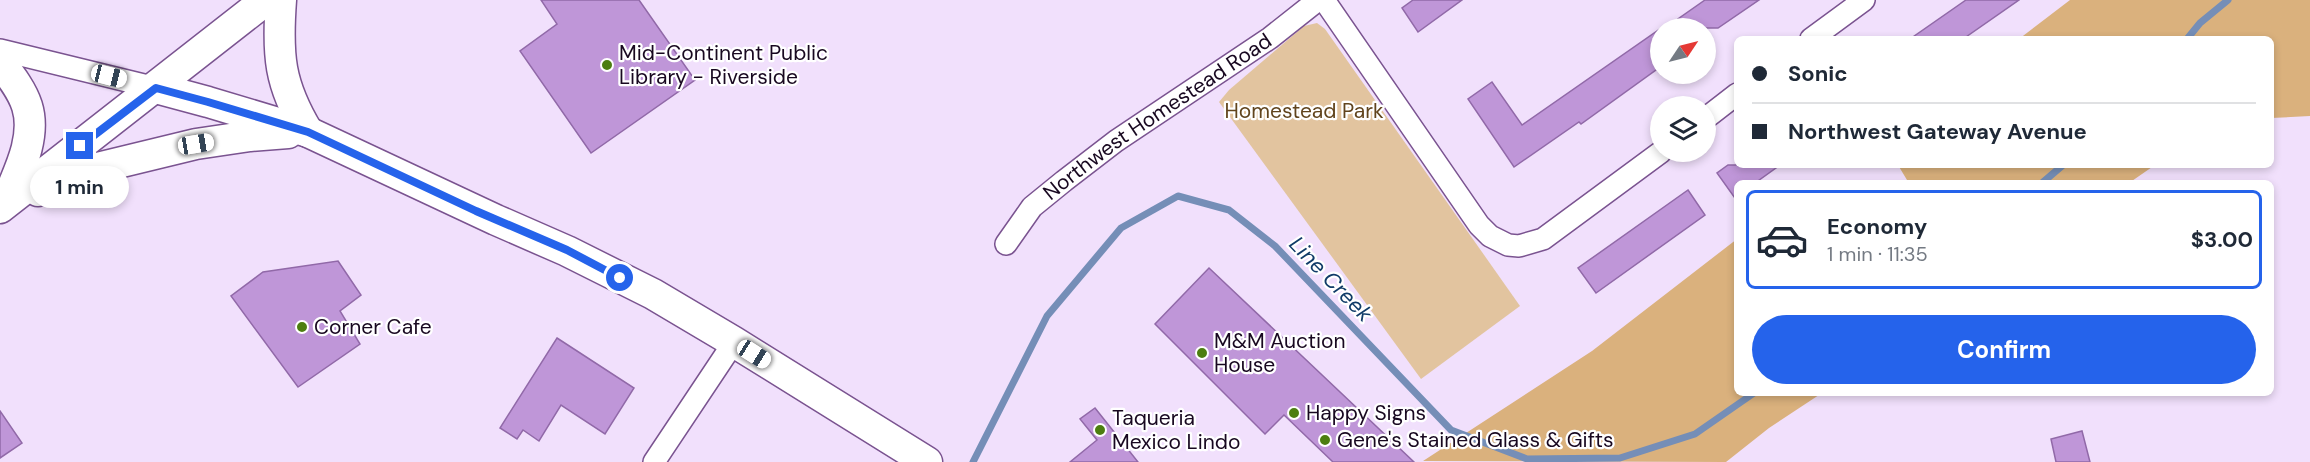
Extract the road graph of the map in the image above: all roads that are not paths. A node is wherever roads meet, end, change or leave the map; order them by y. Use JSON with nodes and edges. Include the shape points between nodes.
{"nodes":[{"id":1,"x":266,"y":0,"type":"edge"},
{"id":2,"x":281,"y":0,"type":"edge"},
{"id":3,"x":1318,"y":0,"type":"edge"},
{"id":4,"x":1324,"y":0,"type":"edge"},
{"id":5,"x":1864,"y":0,"type":"edge"},
{"id":6,"x":1815,"y":36,"type":"edge"},
{"id":7,"x":0,"y":50,"type":"edge"},
{"id":8,"x":0,"y":62,"type":"edge"},
{"id":9,"x":156,"y":88,"type":"junction"},
{"id":10,"x":1734,"y":96,"type":"edge"},
{"id":11,"x":1716,"y":110,"type":"edge"},
{"id":12,"x":308,"y":132,"type":"junction"},
{"id":13,"x":1650,"y":160,"type":"edge"},
{"id":14,"x":2,"y":206,"type":"edge"},
{"id":15,"x":1006,"y":244,"type":"dead end"},
{"id":16,"x":734,"y":342,"type":"junction"},
{"id":17,"x":654,"y":462,"type":"edge"},
{"id":18,"x":927,"y":462,"type":"edge"}],
"edges":[{"from":1,"to":9,"type":"main road"},
{"from":2,"to":12,"type":"main road","via":[[278,43],[282,75],[292,105]]},
{"from":3,"to":15,"type":"street","name":"Northwest Homestead Road","via":[[1270,38],[1116,141],[1064,181],[1032,207]]},
{"from":4,"to":13,"type":"street","via":[[1479,225],[1508,245],[1543,239]]},
{"from":5,"to":6,"type":"street"},
{"from":7,"to":9,"type":"street"},
{"from":8,"to":14,"type":"main road","via":[[27,107],[28,131],[25,156]]},
{"from":9,"to":12,"type":"main road"},
{"from":9,"to":14,"type":"main road"},
{"from":10,"to":11,"type":"street"},
{"from":12,"to":14,"type":"main road","via":[[196,144],[105,166]]},
{"from":12,"to":16,"type":"main road","via":[[567,250]]},
{"from":16,"to":17,"type":"street"},
{"from":16,"to":18,"type":"main road"}]}
